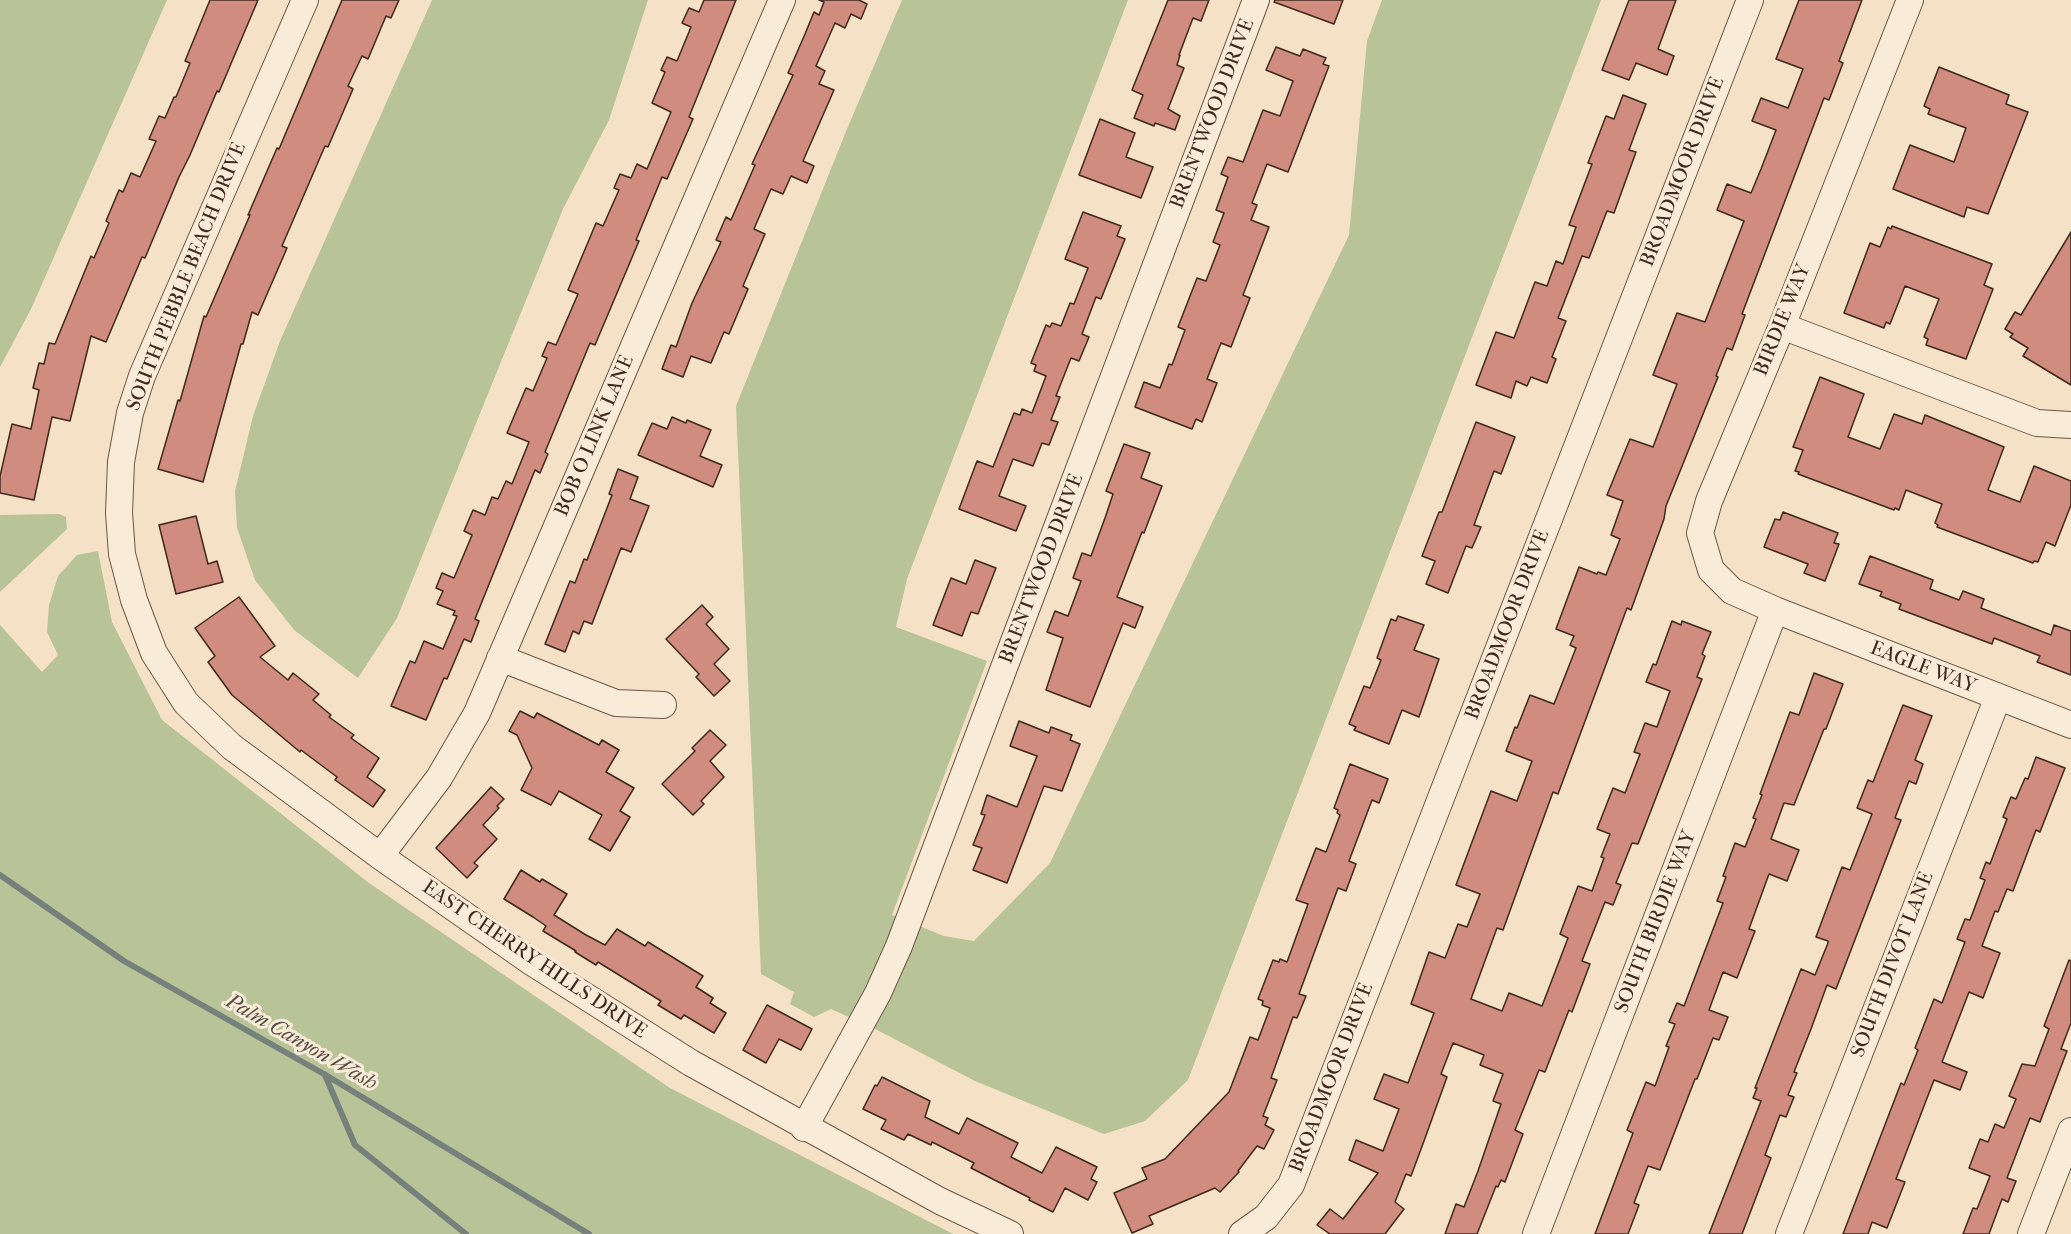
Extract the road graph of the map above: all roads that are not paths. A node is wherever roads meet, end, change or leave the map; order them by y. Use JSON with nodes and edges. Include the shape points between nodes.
{"nodes":[{"id":1,"x":305,"y":0,"type":"edge"},
{"id":2,"x":782,"y":0,"type":"edge"},
{"id":3,"x":1256,"y":0,"type":"edge"},
{"id":4,"x":1750,"y":0,"type":"edge"},
{"id":5,"x":1910,"y":0,"type":"edge"},
{"id":6,"x":1782,"y":327,"type":"junction"},
{"id":7,"x":2071,"y":425,"type":"edge"},
{"id":8,"x":134,"y":600,"type":"joint"},
{"id":9,"x":1775,"y":610,"type":"junction"},
{"id":10,"x":500,"y":658,"type":"junction"},
{"id":11,"x":1998,"y":697,"type":"junction"},
{"id":12,"x":663,"y":705,"type":"dead end"},
{"id":13,"x":2071,"y":725,"type":"edge"},
{"id":14,"x":380,"y":856,"type":"junction"},
{"id":15,"x":804,"y":1128,"type":"junction"},
{"id":16,"x":2071,"y":1131,"type":"edge"},
{"id":17,"x":1010,"y":1234,"type":"edge"},
{"id":18,"x":1242,"y":1234,"type":"edge"},
{"id":19,"x":1536,"y":1234,"type":"edge"},
{"id":20,"x":1789,"y":1234,"type":"edge"},
{"id":21,"x":2031,"y":1234,"type":"edge"}],
"edges":[{"from":1,"to":8,"type":"street","name":"SOUTH PEBBLE BEACH DRIVE","via":[[142,376],[130,413],[121,462],[119,513],[122,554]]},
{"from":2,"to":10,"type":"street","name":"BOB O LINK LANE"},
{"from":3,"to":15,"type":"street","name":"BRENTWOOD DRIVE","via":[[899,946],[878,993]]},
{"from":4,"to":18,"type":"street","name":"BROADMOOR DRIVE","via":[[1291,1185],[1266,1217]]},
{"from":5,"to":6,"type":"street","name":"BIRDIE WAY"},
{"from":6,"to":7,"type":"street","via":[[2037,423]]},
{"from":6,"to":9,"type":"street","name":"BIRDIE WAY","via":[[1709,501],[1700,533],[1711,570],[1732,591]]},
{"from":8,"to":14,"type":"street","name":"EAST CHERRY HILLS DRIVE","via":[[154,653],[186,703],[232,747]]},
{"from":9,"to":11,"type":"street","name":"EAGLE WAY"},
{"from":9,"to":19,"type":"street","name":"SOUTH BIRDIE WAY"},
{"from":10,"to":12,"type":"street","via":[[616,703]]},
{"from":10,"to":14,"type":"street","name":"BOB O LINK LANE","via":[[477,713],[439,778]]},
{"from":11,"to":13,"type":"street","name":"EAGLE WAY"},
{"from":11,"to":20,"type":"street","name":"SOUTH DIVOT LANE"},
{"from":14,"to":15,"type":"street","name":"EAST CHERRY HILLS DRIVE","via":[[533,963],[691,1064]]},
{"from":15,"to":17,"type":"street","name":"EAST CHERRY HILLS DRIVE"},
{"from":16,"to":21,"type":"street"}]}
